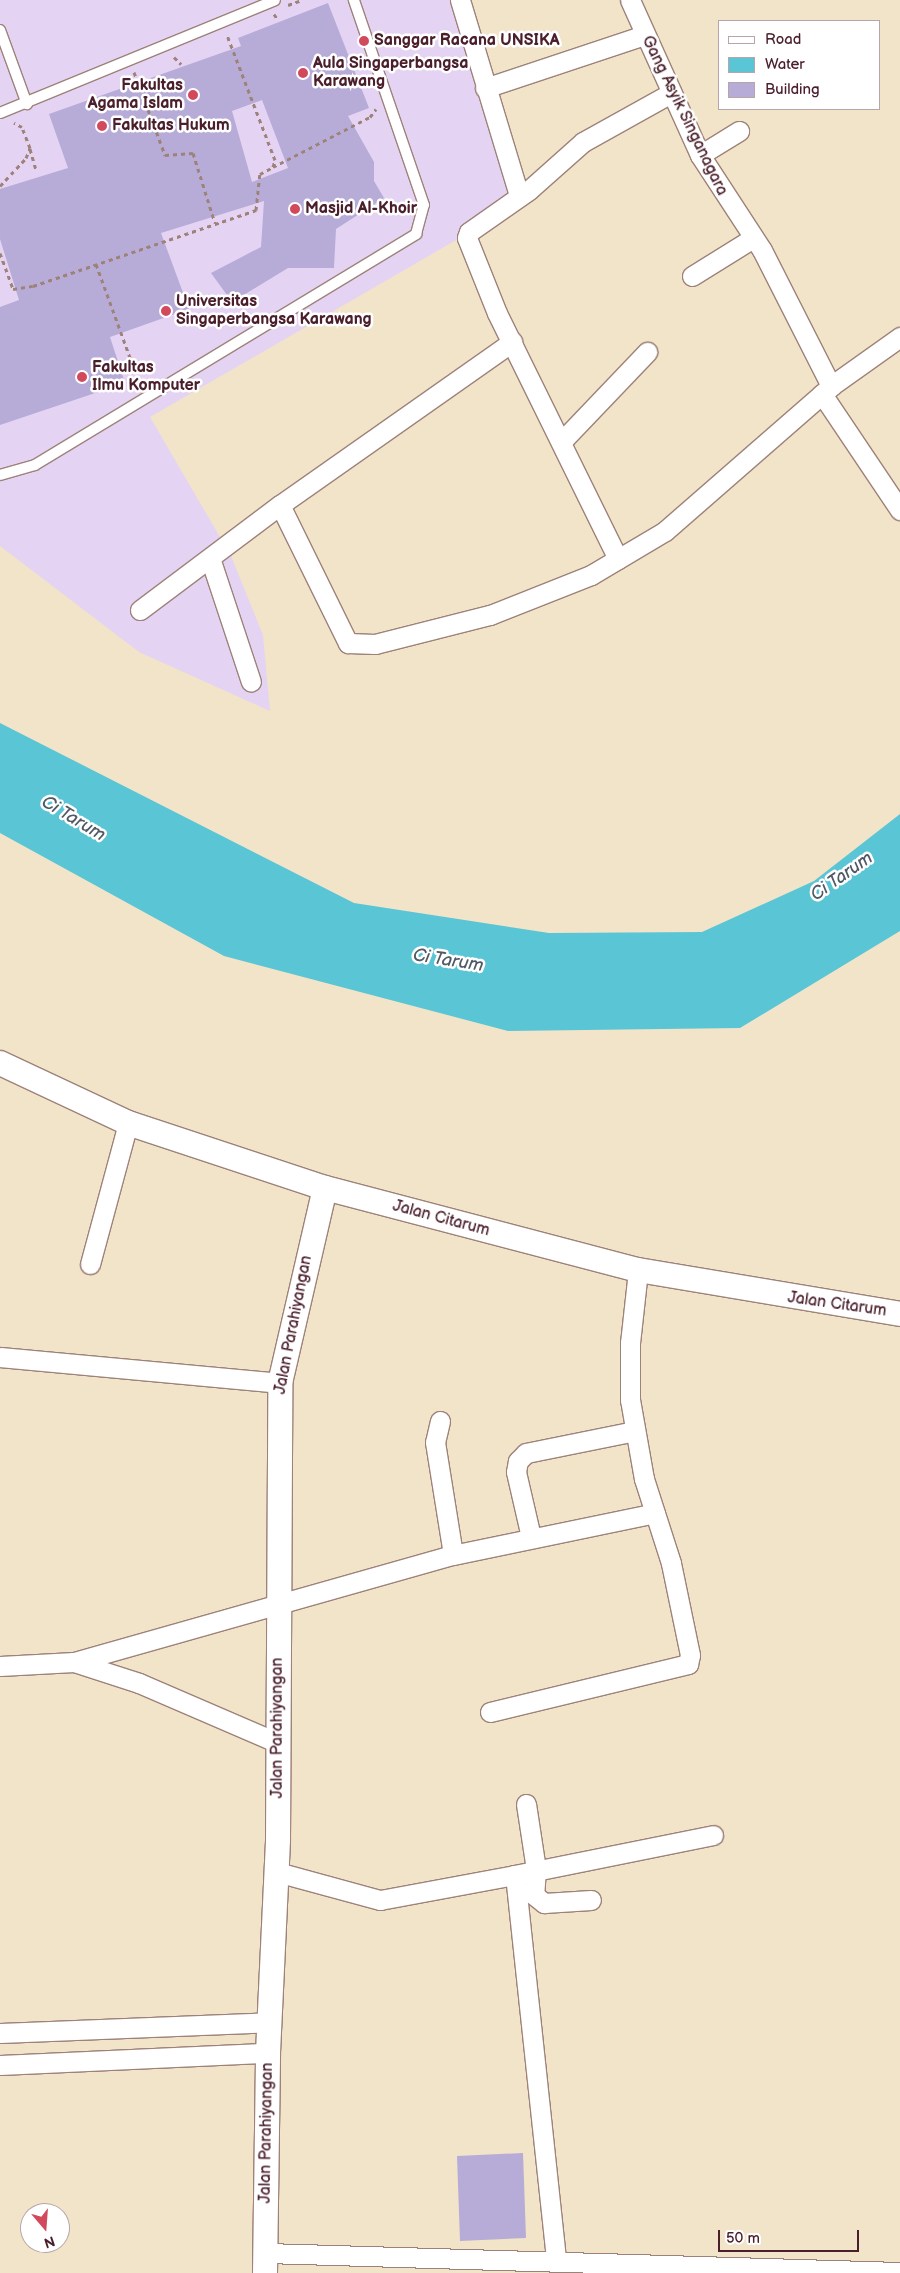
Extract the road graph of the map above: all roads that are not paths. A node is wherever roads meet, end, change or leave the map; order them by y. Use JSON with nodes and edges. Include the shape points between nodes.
{"nodes":[{"id":1,"x":275,"y":0,"type":"edge"},
{"id":2,"x":354,"y":0,"type":"edge"},
{"id":3,"x":460,"y":0,"type":"edge"},
{"id":4,"x":630,"y":0,"type":"edge"},
{"id":5,"x":0,"y":30,"type":"edge"},
{"id":6,"x":644,"y":35,"type":"junction"},
{"id":7,"x":485,"y":88,"type":"junction"},
{"id":8,"x":670,"y":93,"type":"junction"},
{"id":9,"x":27,"y":104,"type":"junction"},
{"id":10,"x":0,"y":113,"type":"edge"},
{"id":11,"x":739,"y":131,"type":"dead end"},
{"id":12,"x":700,"y":155,"type":"junction"},
{"id":13,"x":519,"y":196,"type":"junction"},
{"id":14,"x":753,"y":238,"type":"junction"},
{"id":15,"x":692,"y":276,"type":"dead end"},
{"id":16,"x":900,"y":337,"type":"edge"},
{"id":17,"x":512,"y":342,"type":"junction"},
{"id":18,"x":647,"y":352,"type":"dead end"},
{"id":19,"x":826,"y":390,"type":"junction"},
{"id":20,"x":563,"y":440,"type":"junction"},
{"id":21,"x":0,"y":475,"type":"edge"},
{"id":22,"x":280,"y":504,"type":"junction"},
{"id":23,"x":900,"y":510,"type":"edge"},
{"id":24,"x":618,"y":559,"type":"junction"},
{"id":25,"x":211,"y":561,"type":"junction"},
{"id":26,"x":140,"y":610,"type":"dead end"},
{"id":27,"x":252,"y":682,"type":"dead end"},
{"id":28,"x":0,"y":1063,"type":"edge"},
{"id":29,"x":128,"y":1123,"type":"junction"},
{"id":30,"x":325,"y":1188,"type":"junction"},
{"id":31,"x":90,"y":1264,"type":"dead end"},
{"id":32,"x":638,"y":1270,"type":"junction"},
{"id":33,"x":900,"y":1314,"type":"edge"},
{"id":34,"x":0,"y":1357,"type":"edge"},
{"id":35,"x":280,"y":1383,"type":"junction"},
{"id":36,"x":440,"y":1421,"type":"dead end"},
{"id":37,"x":635,"y":1431,"type":"junction"},
{"id":38,"x":655,"y":1513,"type":"junction"},
{"id":39,"x":530,"y":1537,"type":"junction"},
{"id":40,"x":453,"y":1555,"type":"junction"},
{"id":41,"x":279,"y":1602,"type":"junction"},
{"id":42,"x":74,"y":1662,"type":"junction"},
{"id":43,"x":0,"y":1666,"type":"edge"},
{"id":44,"x":490,"y":1712,"type":"dead end"},
{"id":45,"x":276,"y":1742,"type":"junction"},
{"id":46,"x":526,"y":1804,"type":"dead end"},
{"id":47,"x":713,"y":1835,"type":"dead end"},
{"id":48,"x":536,"y":1869,"type":"junction"},
{"id":49,"x":278,"y":1872,"type":"junction"},
{"id":50,"x":514,"y":1875,"type":"junction"},
{"id":51,"x":591,"y":1900,"type":"dead end"},
{"id":52,"x":270,"y":2022,"type":"junction"},
{"id":53,"x":0,"y":2033,"type":"edge"},
{"id":54,"x":268,"y":2053,"type":"junction"},
{"id":55,"x":0,"y":2065,"type":"edge"},
{"id":56,"x":556,"y":2259,"type":"junction"},
{"id":57,"x":266,"y":2263,"type":"edge"},
{"id":58,"x":771,"y":2270,"type":"edge"},
{"id":59,"x":900,"y":2272,"type":"edge"}],
"edges":[{"from":1,"to":9,"type":"lane"},
{"from":2,"to":21,"type":"lane","via":[[424,205],[416,234],[35,464]]},
{"from":3,"to":7,"type":"street"},
{"from":4,"to":6,"type":"street","name":"Gang Asyik Singanagara"},
{"from":5,"to":9,"type":"lane"},
{"from":6,"to":7,"type":"street"},
{"from":6,"to":8,"type":"street","name":"Gang Asyik Singanagara"},
{"from":7,"to":13,"type":"street"},
{"from":8,"to":12,"type":"street","name":"Gang Asyik Singanagara"},
{"from":8,"to":13,"type":"street","via":[[583,142]]},
{"from":9,"to":10,"type":"lane"},
{"from":11,"to":12,"type":"street"},
{"from":12,"to":14,"type":"street","name":"Gang Asyik Singanagara"},
{"from":13,"to":17,"type":"street","via":[[469,232],[467,238]]},
{"from":14,"to":15,"type":"street"},
{"from":14,"to":19,"type":"street","name":"Gang Asyik Singanagara"},
{"from":16,"to":19,"type":"street"},
{"from":17,"to":20,"type":"street"},
{"from":17,"to":22,"type":"street"},
{"from":18,"to":20,"type":"street"},
{"from":19,"to":23,"type":"street","name":"Gang Asyik Singanagara"},
{"from":19,"to":24,"type":"street","via":[[693,509]]},
{"from":20,"to":24,"type":"street"},
{"from":22,"to":24,"type":"street","via":[[341,631],[355,646],[490,614]]},
{"from":22,"to":25,"type":"street"},
{"from":25,"to":26,"type":"street"},
{"from":25,"to":27,"type":"street"},
{"from":28,"to":29,"type":"street","name":"Jalan Citarum"},
{"from":29,"to":30,"type":"street","name":"Jalan Citarum"},
{"from":29,"to":31,"type":"street"},
{"from":30,"to":32,"type":"street","name":"Jalan Citarum"},
{"from":30,"to":35,"type":"street","name":"Jalan Parahiyangan"},
{"from":32,"to":33,"type":"street","name":"Jalan Citarum"},
{"from":32,"to":37,"type":"street","via":[[630,1343]]},
{"from":34,"to":35,"type":"street"},
{"from":35,"to":41,"type":"street","name":"Jalan Parahiyangan"},
{"from":36,"to":40,"type":"street","via":[[435,1442]]},
{"from":37,"to":38,"type":"street"},
{"from":37,"to":39,"type":"street","via":[[526,1453],[518,1461],[516,1472]]},
{"from":38,"to":39,"type":"street"},
{"from":38,"to":44,"type":"street","via":[[671,1563],[690,1656],[688,1664]]},
{"from":39,"to":40,"type":"street"},
{"from":40,"to":41,"type":"street"},
{"from":41,"to":42,"type":"street"},
{"from":41,"to":45,"type":"street","name":"Jalan Parahiyangan"},
{"from":42,"to":43,"type":"street"},
{"from":42,"to":45,"type":"street","via":[[140,1683]]},
{"from":45,"to":49,"type":"street","name":"Jalan Parahiyangan"},
{"from":46,"to":48,"type":"street"},
{"from":47,"to":48,"type":"street"},
{"from":48,"to":50,"type":"street"},
{"from":48,"to":51,"type":"street","via":[[534,1895],[539,1901]]},
{"from":49,"to":50,"type":"street","via":[[380,1900]]},
{"from":49,"to":52,"type":"street","name":"Jalan Parahiyangan"},
{"from":50,"to":56,"type":"street"},
{"from":52,"to":53,"type":"street"},
{"from":52,"to":54,"type":"street","name":"Jalan Parahiyangan"},
{"from":54,"to":55,"type":"street"},
{"from":54,"to":57,"type":"street","name":"Jalan Parahiyangan"},
{"from":56,"to":57,"type":"street"},
{"from":56,"to":58,"type":"street"},
{"from":58,"to":59,"type":"street"}]}
